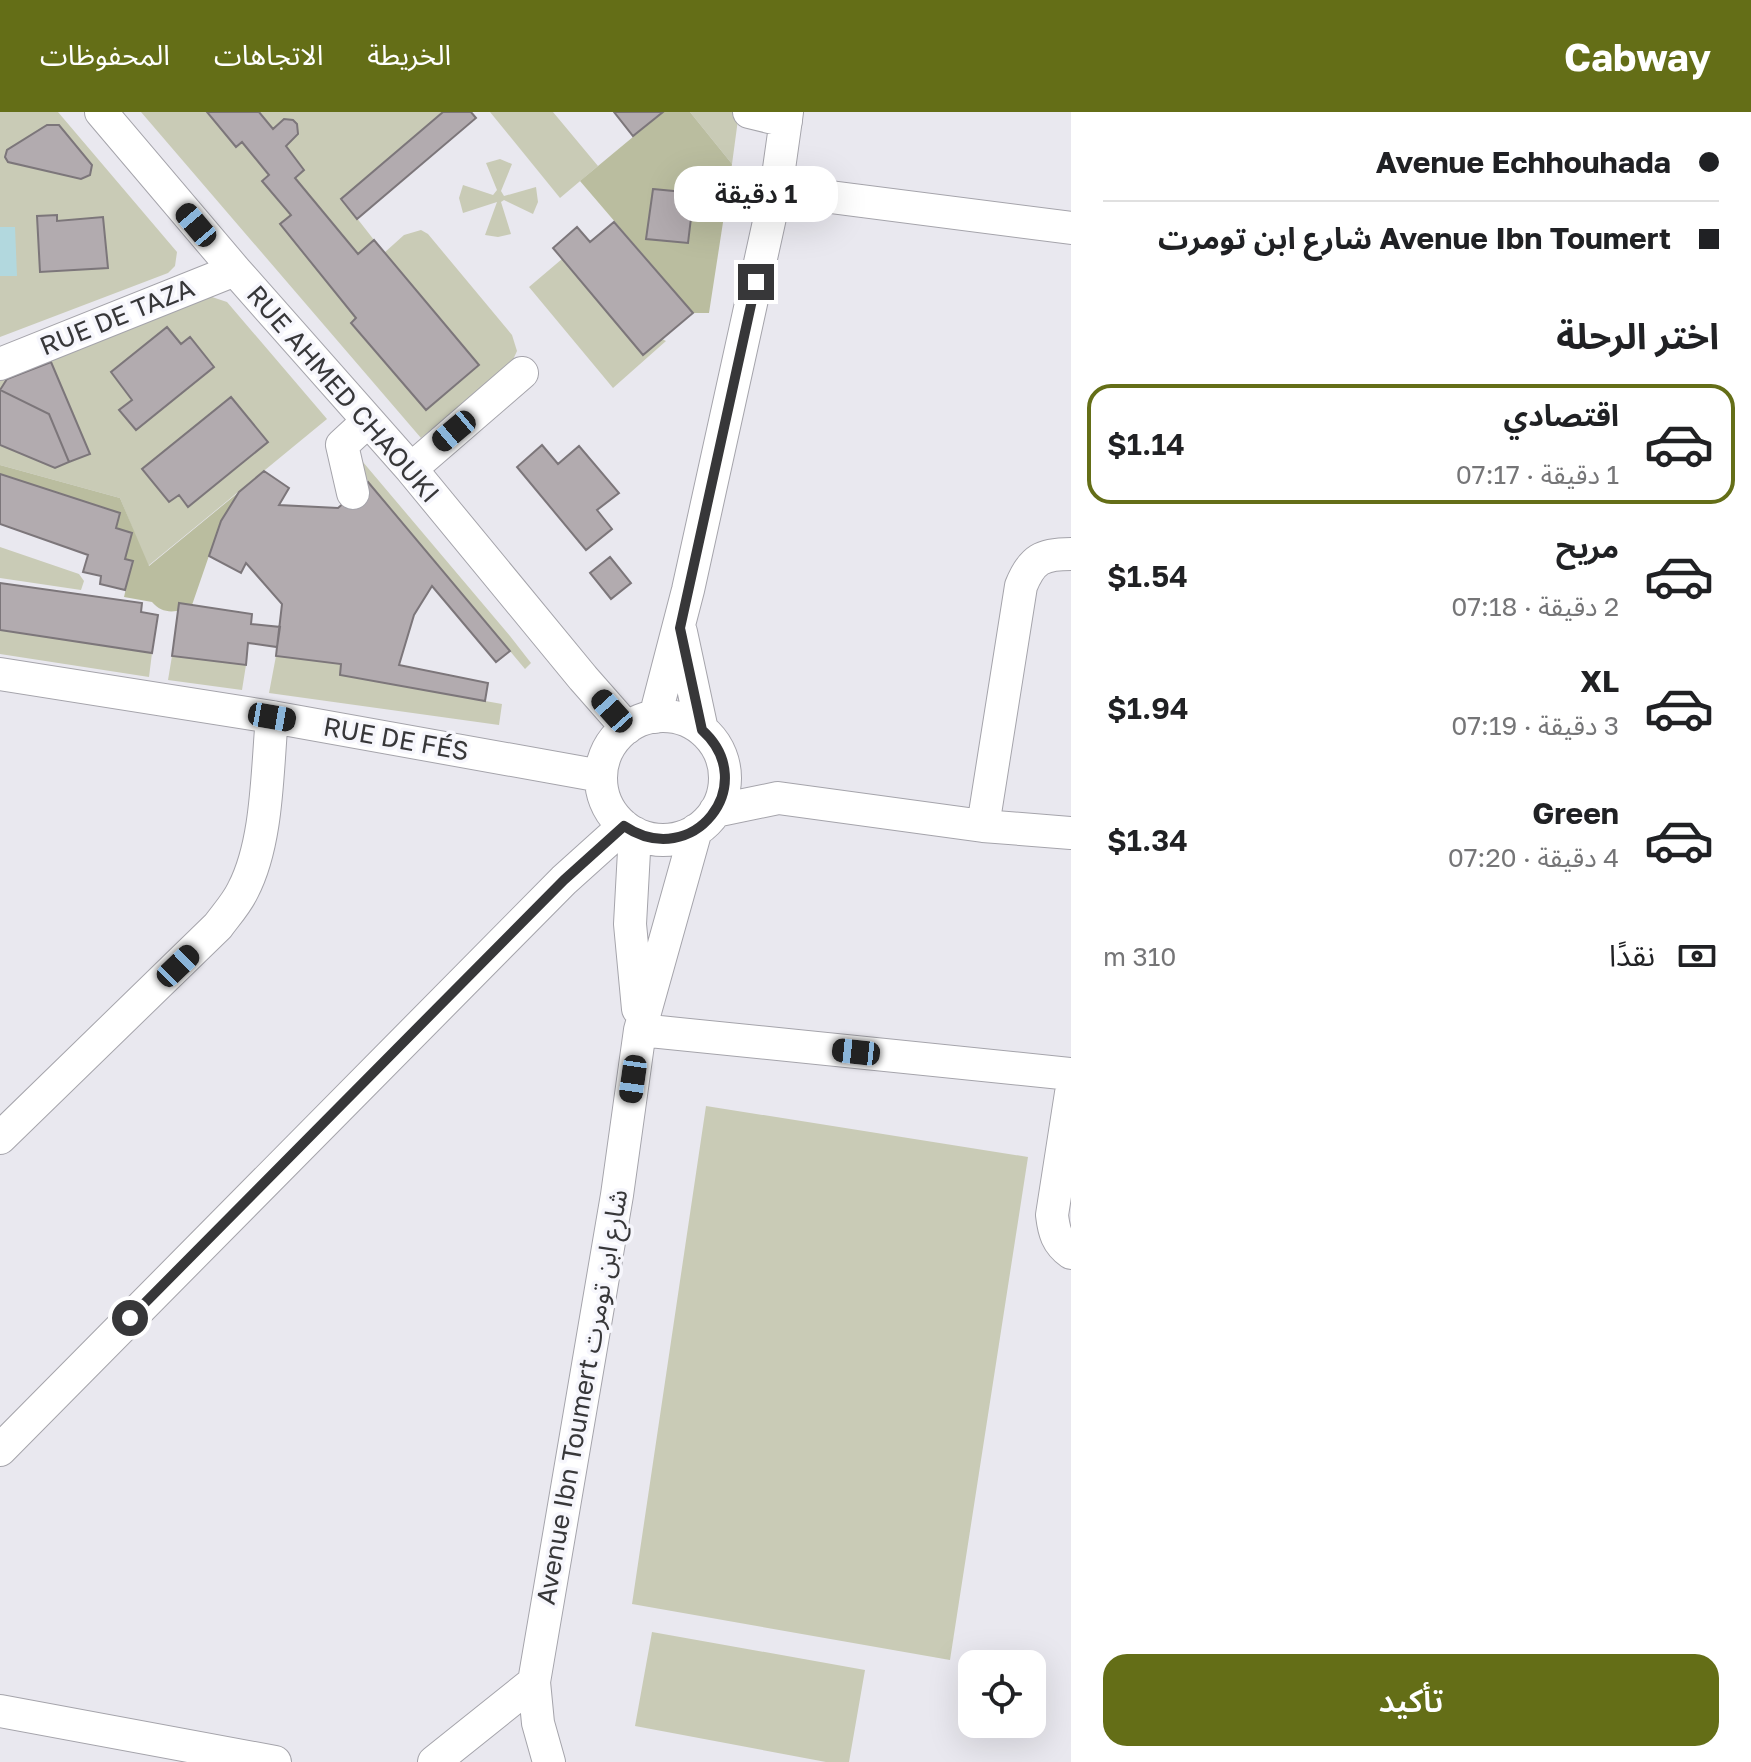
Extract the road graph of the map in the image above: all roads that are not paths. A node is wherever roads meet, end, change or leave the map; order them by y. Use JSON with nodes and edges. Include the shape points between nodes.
{"nodes":[{"id":1,"x":101,"y":112,"type":"edge"},
{"id":2,"x":749,"y":112,"type":"edge"},
{"id":3,"x":787,"y":116,"type":"edge"},
{"id":4,"x":776,"y":190,"type":"junction"},
{"id":5,"x":1071,"y":228,"type":"edge"},
{"id":6,"x":235,"y":270,"type":"junction"},
{"id":7,"x":0,"y":364,"type":"edge"},
{"id":8,"x":522,"y":373,"type":"dead end"},
{"id":9,"x":368,"y":421,"type":"junction"},
{"id":10,"x":411,"y":469,"type":"junction"},
{"id":11,"x":353,"y":493,"type":"dead end"},
{"id":12,"x":1071,"y":554,"type":"edge"},
{"id":13,"x":680,"y":628,"type":"junction"},
{"id":14,"x":0,"y":674,"type":"edge"},
{"id":15,"x":272,"y":717,"type":"junction"},
{"id":16,"x":702,"y":730,"type":"junction"},
{"id":17,"x":724,"y":770,"type":"junction"},
{"id":18,"x":622,"y":776,"type":"junction"},
{"id":19,"x":778,"y":798,"type":"junction"},
{"id":20,"x":706,"y":821,"type":"junction"},
{"id":21,"x":983,"y":826,"type":"junction"},
{"id":22,"x":1071,"y":833,"type":"edge"},
{"id":23,"x":640,"y":1030,"type":"junction"},
{"id":24,"x":1071,"y":1074,"type":"edge"},
{"id":25,"x":1071,"y":1093,"type":"edge"},
{"id":26,"x":0,"y":1138,"type":"edge"},
{"id":27,"x":1071,"y":1253,"type":"edge"},
{"id":28,"x":0,"y":1450,"type":"edge"},
{"id":29,"x":534,"y":1682,"type":"junction"},
{"id":30,"x":0,"y":1711,"type":"edge"},
{"id":31,"x":160,"y":1751,"type":"edge"},
{"id":32,"x":275,"y":1762,"type":"edge"},
{"id":33,"x":434,"y":1762,"type":"edge"},
{"id":34,"x":549,"y":1762,"type":"edge"}],
"edges":[{"from":1,"to":6,"type":"street","name":"RUE AHMED CHAOUKI"},
{"from":2,"to":3,"type":"street"},
{"from":3,"to":4,"type":"street","name":"Avenue Ibn Toumert شارع ابن تومرت"},
{"from":4,"to":5,"type":"street"},
{"from":4,"to":13,"type":"street","name":"Avenue Ibn Toumert شارع ابن تومرت"},
{"from":6,"to":7,"type":"street","name":"RUE DE TAZA"},
{"from":6,"to":9,"type":"street","name":"RUE AHMED CHAOUKI"},
{"from":8,"to":10,"type":"street"},
{"from":9,"to":10,"type":"street","name":"RUE AHMED CHAOUKI"},
{"from":9,"to":11,"type":"street","via":[[342,445]]},
{"from":10,"to":18,"type":"street","name":"RUE AHMED CHAOUKI","via":[[583,678]]},
{"from":12,"to":21,"type":"street","via":[[1039,559],[1021,586]]},
{"from":13,"to":16,"type":"street","name":"Avenue Ibn Toumert شارع ابن تومرت"},
{"from":13,"to":18,"type":"street","name":"Avenue Ibn Toumert شارع ابن تومرت"},
{"from":14,"to":15,"type":"street","name":"RUE DE FÉS"},
{"from":15,"to":18,"type":"street","name":"RUE DE FÉS"},
{"from":15,"to":26,"type":"street","via":[[255,859],[243,891],[218,926]]},
{"from":16,"to":17,"type":"street","via":[[718,750]]},
{"from":16,"to":18,"type":"street","via":[[680,718]]},
{"from":17,"to":19,"type":"street"},
{"from":17,"to":20,"type":"street","via":[[723,792]]},
{"from":18,"to":20,"type":"street","via":[[663,840],[677,839]]},
{"from":18,"to":23,"type":"street","name":"Avenue Ibn Toumert شارع ابن تومرت"},
{"from":18,"to":28,"type":"street","via":[[564,880]]},
{"from":19,"to":20,"type":"street"},
{"from":19,"to":21,"type":"street"},
{"from":20,"to":23,"type":"street","name":"Avenue Ibn Toumert شارع ابن تومرت"},
{"from":21,"to":22,"type":"street"},
{"from":23,"to":24,"type":"street"},
{"from":23,"to":29,"type":"street","name":"Avenue Ibn Toumert شارع ابن تومرت"},
{"from":25,"to":27,"type":"street","via":[[1052,1215],[1054,1233]]},
{"from":29,"to":33,"type":"street"},
{"from":29,"to":34,"type":"street","name":"Avenue Ibn Toumert شارع ابن تومرت"},
{"from":30,"to":31,"type":"street"},
{"from":31,"to":32,"type":"street"}]}
